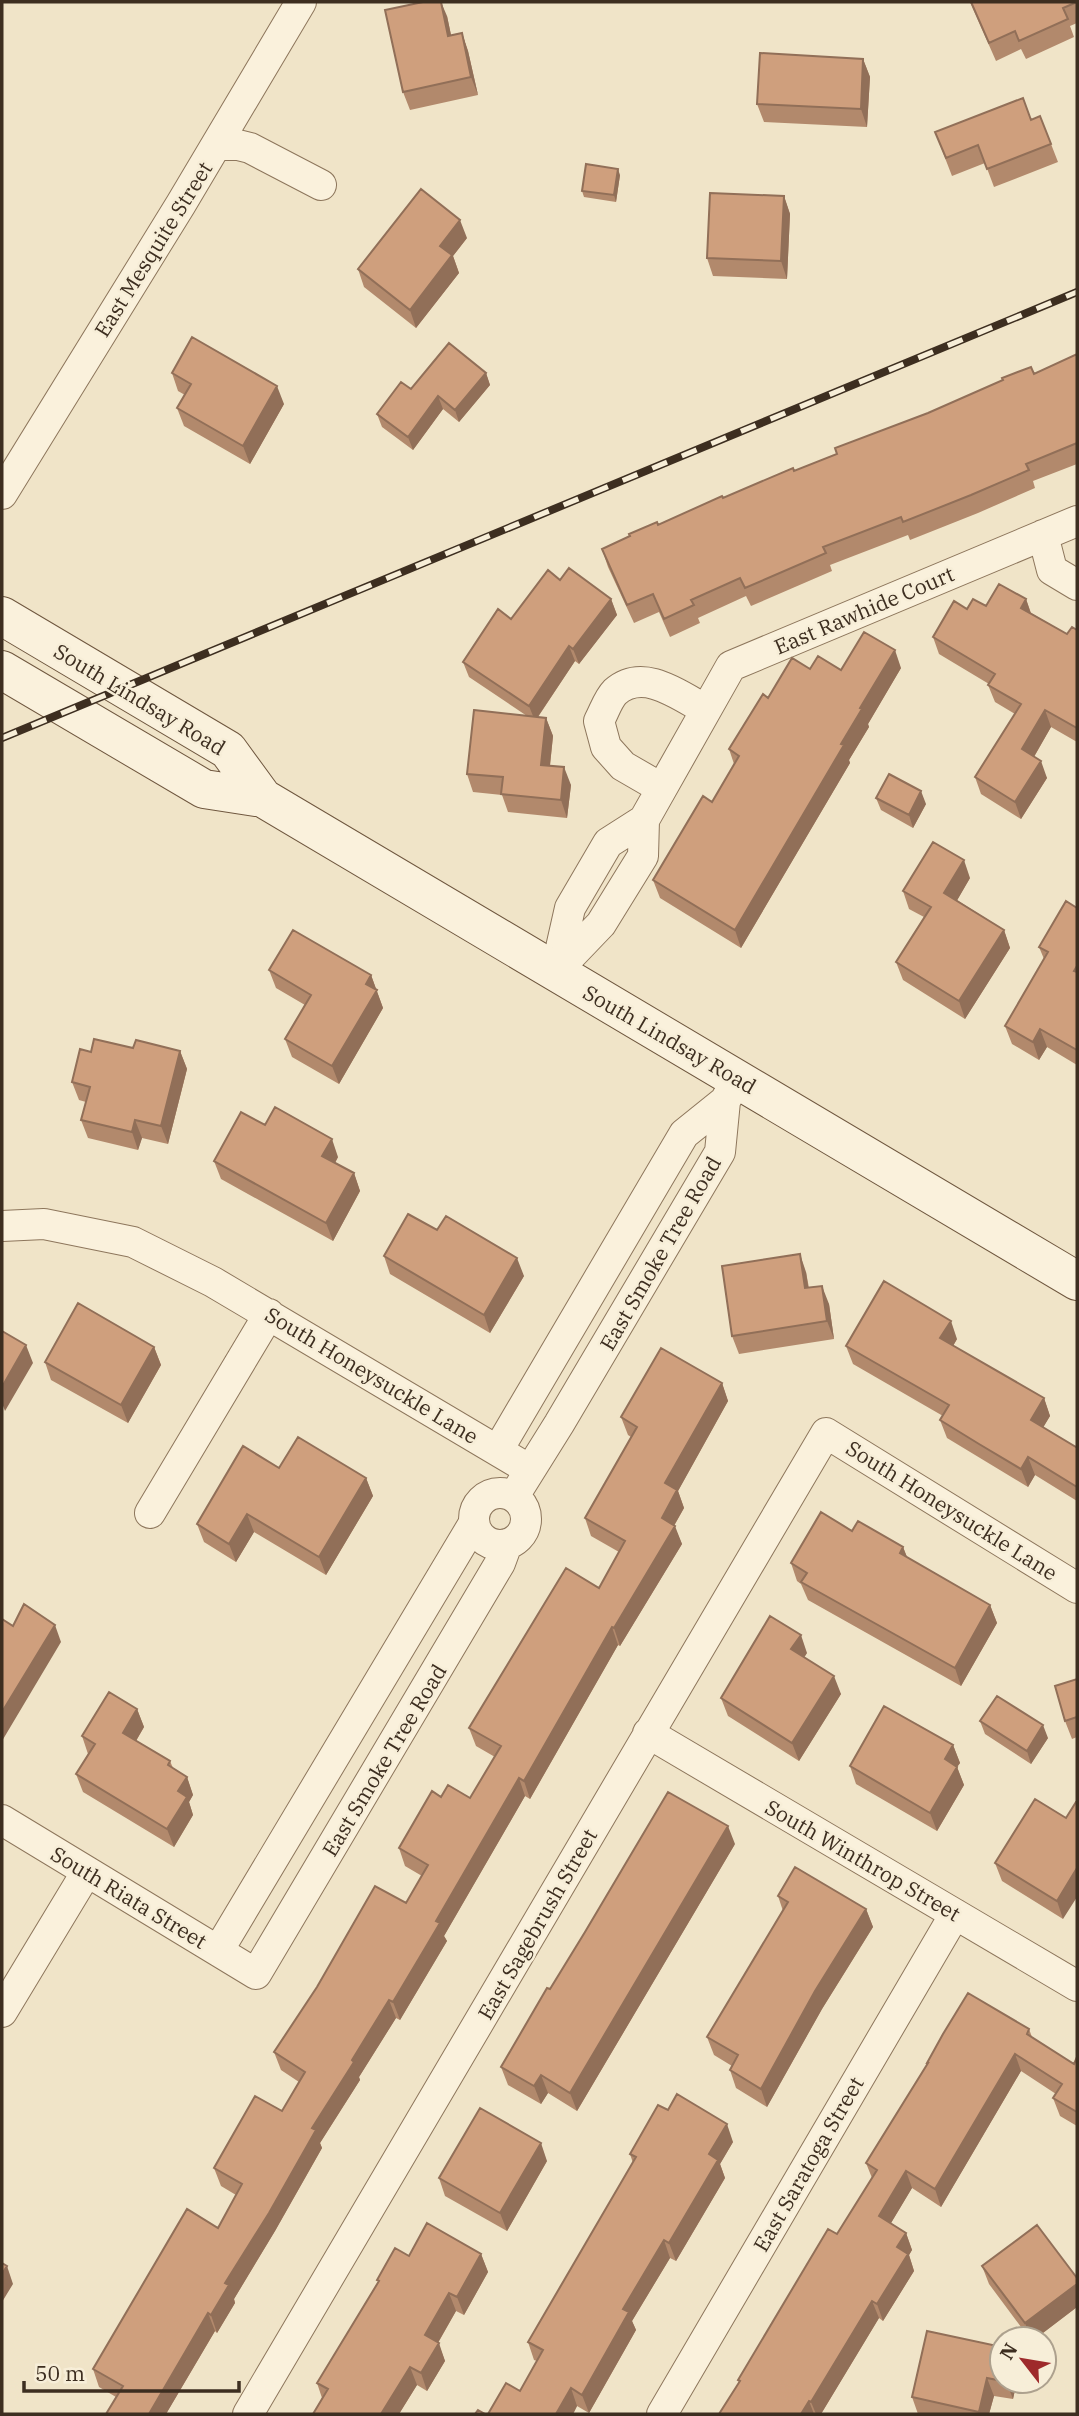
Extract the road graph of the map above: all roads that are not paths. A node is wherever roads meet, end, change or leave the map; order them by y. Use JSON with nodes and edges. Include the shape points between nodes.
{"nodes":[{"id":1,"x":302,"y":2,"type":"edge"},
{"id":2,"x":217,"y":145,"type":"junction"},
{"id":3,"x":321,"y":185,"type":"dead end"},
{"id":4,"x":2,"y":494,"type":"edge"},
{"id":5,"x":1077,"y":521,"type":"edge"},
{"id":6,"x":1043,"y":535,"type":"junction"},
{"id":7,"x":1077,"y":585,"type":"edge"},
{"id":8,"x":2,"y":617,"type":"edge"},
{"id":9,"x":2,"y":670,"type":"edge"},
{"id":10,"x":706,"y":710,"type":"junction"},
{"id":11,"x":661,"y":788,"type":"junction"},
{"id":12,"x":263,"y":798,"type":"junction"},
{"id":13,"x":555,"y":972,"type":"junction"},
{"id":14,"x":731,"y":1090,"type":"junction"},
{"id":15,"x":2,"y":1226,"type":"edge"},
{"id":16,"x":1077,"y":1281,"type":"edge"},
{"id":17,"x":269,"y":1314,"type":"junction"},
{"id":18,"x":827,"y":1433,"type":"joint"},
{"id":19,"x":498,"y":1450,"type":"junction"},
{"id":20,"x":530,"y":1470,"type":"junction"},
{"id":21,"x":513,"y":1496,"type":"junction"},
{"id":22,"x":150,"y":1513,"type":"dead end"},
{"id":23,"x":474,"y":1524,"type":"junction"},
{"id":24,"x":507,"y":1544,"type":"junction"},
{"id":25,"x":1077,"y":1588,"type":"edge"},
{"id":26,"x":390,"y":1662,"type":"junction"},
{"id":27,"x":429,"y":1685,"type":"junction"},
{"id":28,"x":648,"y":1733,"type":"junction"},
{"id":29,"x":341,"y":1745,"type":"junction"},
{"id":30,"x":380,"y":1767,"type":"junction"},
{"id":31,"x":2,"y":1820,"type":"edge"},
{"id":32,"x":86,"y":1873,"type":"junction"},
{"id":33,"x":955,"y":1914,"type":"junction"},
{"id":34,"x":218,"y":1951,"type":"junction"},
{"id":35,"x":256,"y":1974,"type":"joint"},
{"id":36,"x":1077,"y":1986,"type":"edge"},
{"id":37,"x":2,"y":2012,"type":"edge"},
{"id":38,"x":248,"y":2414,"type":"edge"},
{"id":39,"x":662,"y":2414,"type":"edge"}],
"edges":[{"from":1,"to":2,"type":"street","name":"East Mesquite Street"},
{"from":2,"to":3,"type":"street","via":[[250,148]]},
{"from":2,"to":4,"type":"street","name":"East Mesquite Street"},
{"from":5,"to":6,"type":"street","name":"East Rawhide Court"},
{"from":6,"to":7,"type":"street","via":[[1052,570]]},
{"from":6,"to":10,"type":"street","name":"East Rawhide Court","via":[[731,666]]},
{"from":8,"to":12,"type":"main road","name":"South Lindsay Road","via":[[228,750]]},
{"from":9,"to":12,"type":"main road","name":"South Lindsay Road","via":[[204,789]]},
{"from":10,"to":11,"type":"street","name":"East Rawhide Court"},
{"from":10,"to":11,"type":"street","via":[[656,683],[631,682],[614,694],[599,721],[606,747],[623,766]]},
{"from":11,"to":13,"type":"street","name":"East Rawhide Court","via":[[644,820],[608,843],[576,897]]},
{"from":12,"to":13,"type":"main road","name":"South Lindsay Road"},
{"from":13,"to":14,"type":"main road","name":"South Lindsay Road"},
{"from":14,"to":16,"type":"main road","name":"South Lindsay Road"},
{"from":14,"to":19,"type":"street","name":"East Smoke Tree Road","via":[[684,1134]]},
{"from":14,"to":20,"type":"street","name":"East Smoke Tree Road","via":[[720,1152]]},
{"from":15,"to":17,"type":"street","name":"South Honeysuckle Lane","via":[[44,1224],[133,1242]]},
{"from":17,"to":19,"type":"street","name":"South Honeysuckle Lane"},
{"from":17,"to":22,"type":"street"},
{"from":18,"to":25,"type":"street","name":"South Honeysuckle Lane"},
{"from":18,"to":28,"type":"street","name":"East Sagebrush Street"},
{"from":19,"to":20,"type":"street","name":"South Honeysuckle Lane"},
{"from":20,"to":21,"type":"street","name":"East Smoke Tree Road"},
{"from":21,"to":23,"type":"street","via":[[497,1493],[482,1500]]},
{"from":21,"to":24,"type":"street","via":[[526,1518],[522,1534]]},
{"from":23,"to":24,"type":"street","via":[[483,1539]]},
{"from":23,"to":26,"type":"street"},
{"from":24,"to":27,"type":"street","name":"East Smoke Tree Road"},
{"from":26,"to":27,"type":"street"},
{"from":26,"to":29,"type":"street"},
{"from":27,"to":30,"type":"street","name":"East Smoke Tree Road"},
{"from":28,"to":33,"type":"street","name":"South Winthrop Street"},
{"from":28,"to":38,"type":"street","name":"East Sagebrush Street"},
{"from":29,"to":30,"type":"street"},
{"from":29,"to":34,"type":"street"},
{"from":30,"to":35,"type":"street","name":"East Smoke Tree Road"},
{"from":31,"to":32,"type":"street","name":"South Riata Street"},
{"from":32,"to":34,"type":"street","name":"South Riata Street"},
{"from":32,"to":37,"type":"street"},
{"from":33,"to":36,"type":"street","name":"South Winthrop Street"},
{"from":33,"to":39,"type":"street","name":"East Saratoga Street"},
{"from":34,"to":35,"type":"street","name":"South Riata Street"}]}
